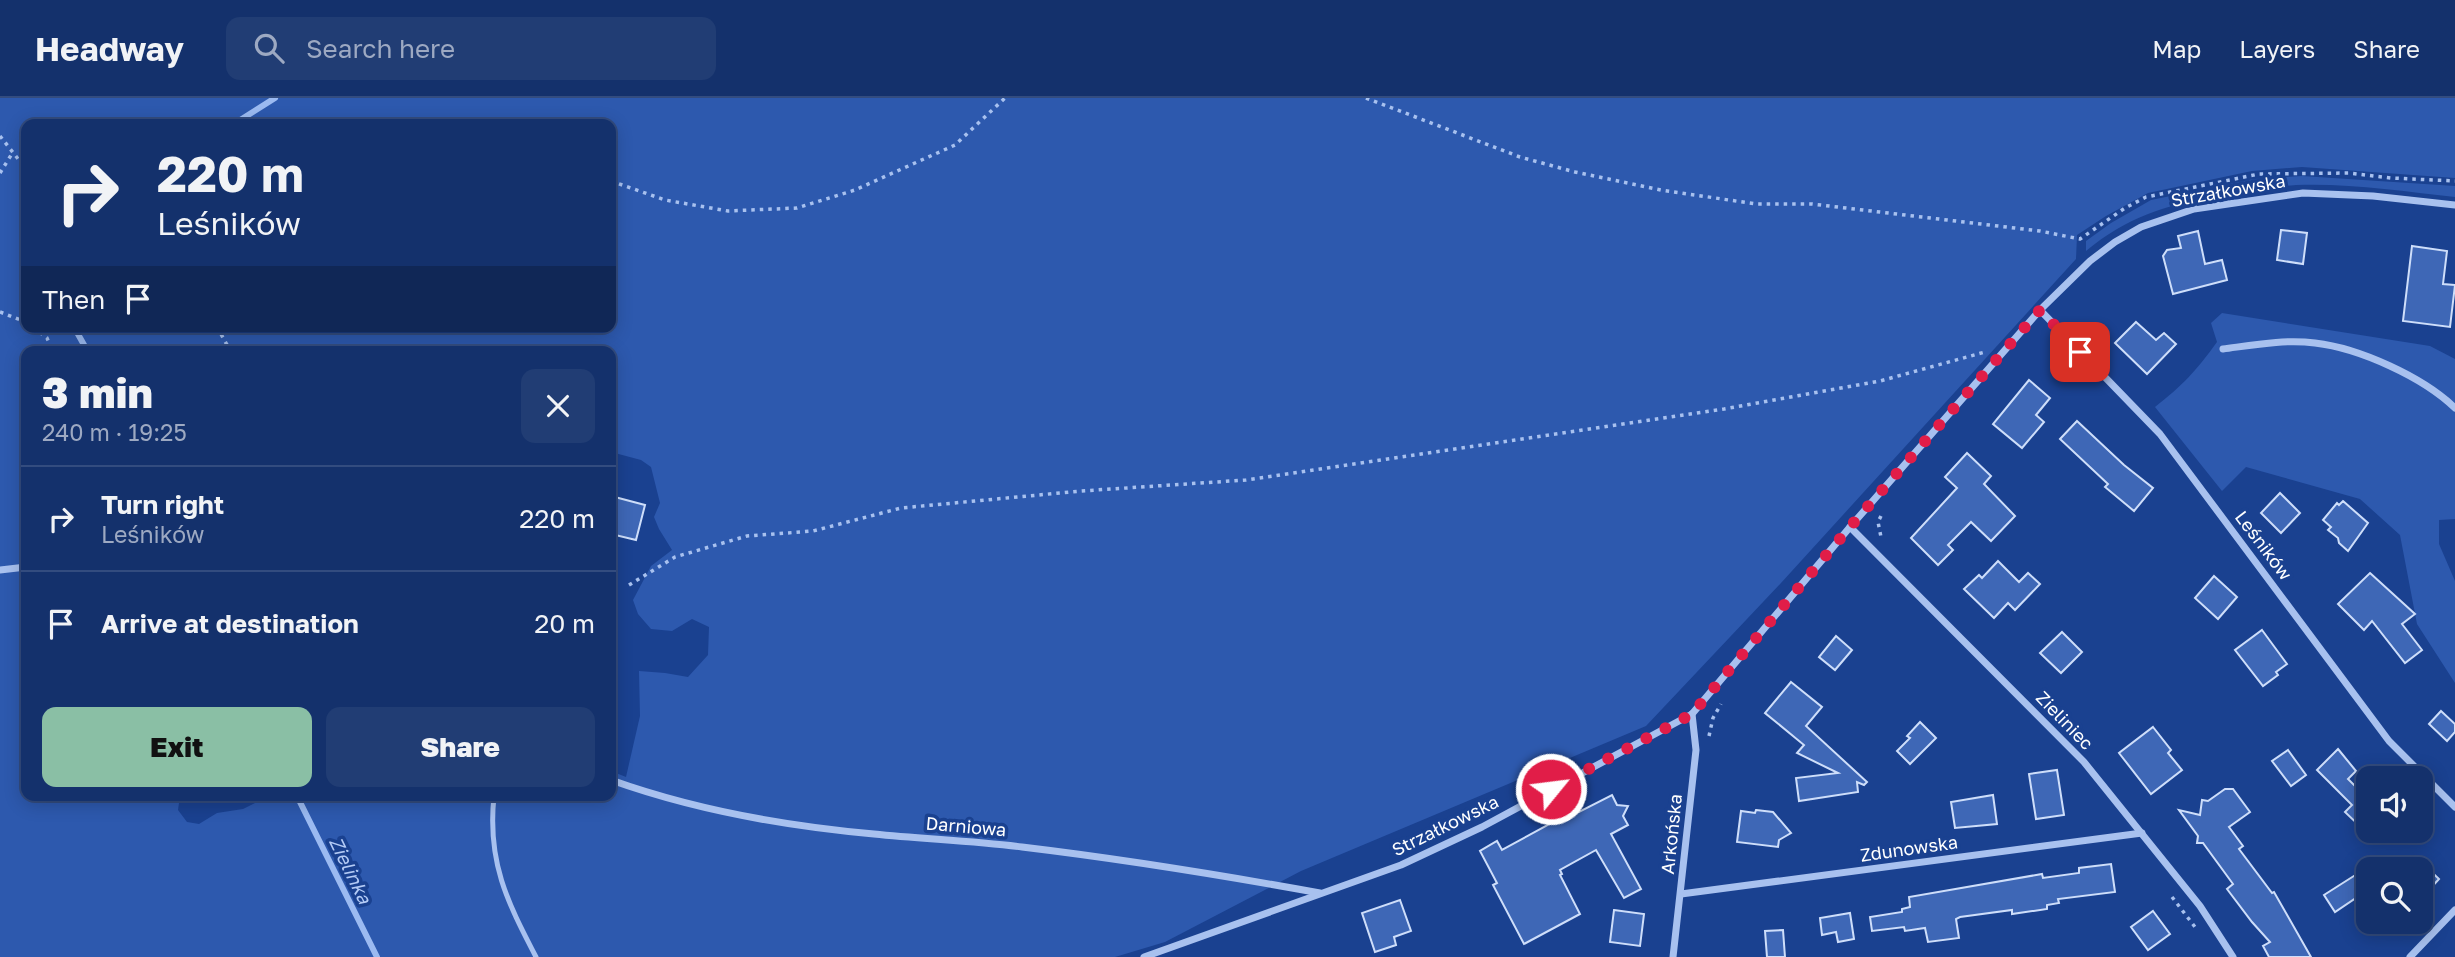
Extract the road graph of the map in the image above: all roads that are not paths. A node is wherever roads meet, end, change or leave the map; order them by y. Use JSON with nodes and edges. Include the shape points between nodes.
{"nodes":[{"id":1,"x":2455,"y":205,"type":"edge"},
{"id":2,"x":2040,"y":310,"type":"junction"},
{"id":3,"x":2223,"y":349,"type":"dead end"},
{"id":4,"x":2455,"y":408,"type":"edge"},
{"id":5,"x":1850,"y":527,"type":"junction"},
{"id":6,"x":21,"y":568,"type":"edge"},
{"id":7,"x":0,"y":570,"type":"edge"},
{"id":8,"x":1692,"y":714,"type":"junction"},
{"id":9,"x":616,"y":782,"type":"edge"},
{"id":10,"x":494,"y":801,"type":"edge"},
{"id":11,"x":2455,"y":807,"type":"edge"},
{"id":12,"x":2142,"y":833,"type":"junction"},
{"id":13,"x":1321,"y":893,"type":"junction"},
{"id":14,"x":1681,"y":894,"type":"junction"},
{"id":15,"x":2455,"y":910,"type":"edge"},
{"id":16,"x":536,"y":957,"type":"edge"},
{"id":17,"x":1144,"y":957,"type":"edge"},
{"id":18,"x":1673,"y":957,"type":"edge"},
{"id":19,"x":2233,"y":957,"type":"edge"},
{"id":20,"x":2410,"y":957,"type":"edge"}],
"edges":[{"from":1,"to":2,"type":"street","name":"Strzałkowska","via":[[2303,193],[2194,209],[2141,227],[2115,242]]},
{"from":2,"to":5,"type":"street","name":"Strzałkowska"},
{"from":2,"to":11,"type":"street","name":"Leśników","via":[[2160,434],[2389,741]]},
{"from":3,"to":4,"type":"street","via":[[2315,343],[2367,357],[2415,378]]},
{"from":5,"to":8,"type":"street","name":"Strzałkowska"},
{"from":5,"to":12,"type":"street","name":"Zieliniec","via":[[2084,762]]},
{"from":6,"to":7,"type":"street"},
{"from":8,"to":13,"type":"street","name":"Strzałkowska","via":[[1482,827],[1401,865]]},
{"from":8,"to":14,"type":"street","name":"Arkońska","via":[[1696,750]]},
{"from":9,"to":13,"type":"street","name":"Darniowa","via":[[656,796],[806,826],[1020,847]]},
{"from":10,"to":16,"type":"lane","via":[[498,873]]},
{"from":12,"to":14,"type":"street","name":"Zdunowska"},
{"from":12,"to":19,"type":"street","name":"Zieliniec","via":[[2200,906]]},
{"from":13,"to":17,"type":"street","name":"Strzałkowska"},
{"from":14,"to":18,"type":"street","name":"Arkońska"},
{"from":15,"to":20,"type":"street"}]}
